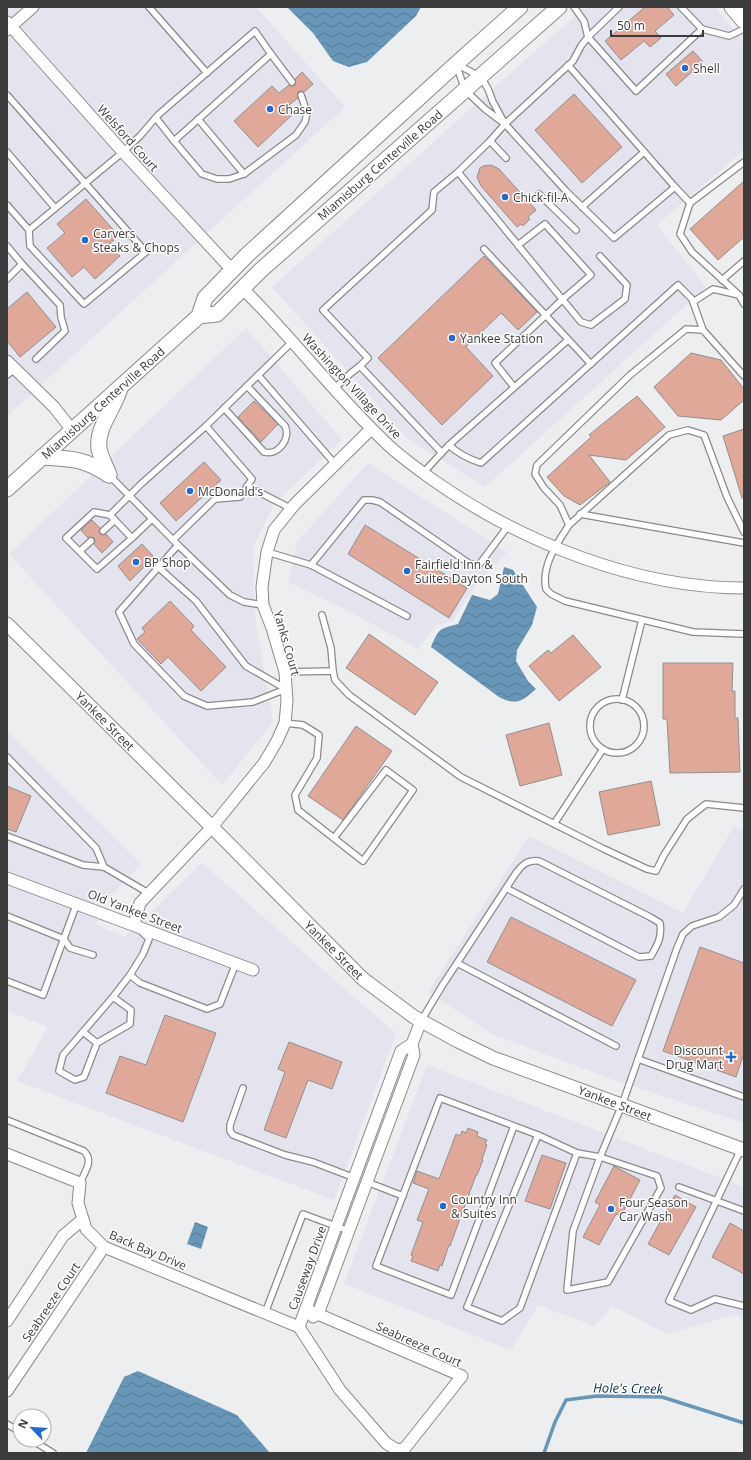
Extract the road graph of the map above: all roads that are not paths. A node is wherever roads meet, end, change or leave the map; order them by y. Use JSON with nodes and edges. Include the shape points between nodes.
{"nodes":[{"id":1,"x":33,"y":7,"type":"edge"},
{"id":2,"x":149,"y":7,"type":"edge"},
{"id":3,"x":520,"y":7,"type":"edge"},
{"id":4,"x":559,"y":7,"type":"edge"},
{"id":5,"x":574,"y":7,"type":"edge"},
{"id":6,"x":619,"y":7,"type":"edge"},
{"id":7,"x":681,"y":7,"type":"edge"},
{"id":8,"x":732,"y":7,"type":"edge"},
{"id":9,"x":744,"y":21,"type":"edge"},
{"id":10,"x":8,"y":26,"type":"edge"},
{"id":11,"x":702,"y":29,"type":"junction"},
{"id":12,"x":744,"y":29,"type":"edge"},
{"id":13,"x":588,"y":37,"type":"junction"},
{"id":14,"x":271,"y":54,"type":"junction"},
{"id":15,"x":456,"y":64,"type":"junction"},
{"id":16,"x":568,"y":66,"type":"junction"},
{"id":17,"x":207,"y":73,"type":"junction"},
{"id":18,"x":481,"y":77,"type":"junction"},
{"id":19,"x":292,"y":82,"type":"dead end"},
{"id":20,"x":465,"y":90,"type":"junction"},
{"id":21,"x":7,"y":95,"type":"edge"},
{"id":22,"x":301,"y":95,"type":"dead end"},
{"id":23,"x":156,"y":118,"type":"junction"},
{"id":24,"x":198,"y":120,"type":"junction"},
{"id":25,"x":505,"y":124,"type":"junction"},
{"id":26,"x":174,"y":141,"type":"junction"},
{"id":27,"x":490,"y":141,"type":"junction"},
{"id":28,"x":7,"y":152,"type":"edge"},
{"id":29,"x":123,"y":152,"type":"junction"},
{"id":30,"x":644,"y":152,"type":"junction"},
{"id":31,"x":506,"y":158,"type":"dead end"},
{"id":32,"x":744,"y":162,"type":"edge"},
{"id":33,"x":458,"y":172,"type":"junction"},
{"id":34,"x":244,"y":174,"type":"junction"},
{"id":35,"x":85,"y":183,"type":"junction"},
{"id":36,"x":675,"y":187,"type":"junction"},
{"id":37,"x":539,"y":194,"type":"dead end"},
{"id":38,"x":690,"y":203,"type":"junction"},
{"id":39,"x":7,"y":205,"type":"edge"},
{"id":40,"x":582,"y":207,"type":"junction"},
{"id":41,"x":56,"y":208,"type":"junction"},
{"id":42,"x":29,"y":230,"type":"junction"},
{"id":43,"x":576,"y":230,"type":"dead end"},
{"id":44,"x":262,"y":241,"type":"junction"},
{"id":45,"x":518,"y":245,"type":"junction"},
{"id":46,"x":7,"y":246,"type":"edge"},
{"id":47,"x":484,"y":249,"type":"dead end"},
{"id":48,"x":600,"y":256,"type":"dead end"},
{"id":49,"x":744,"y":261,"type":"edge"},
{"id":50,"x":22,"y":264,"type":"junction"},
{"id":51,"x":232,"y":270,"type":"junction"},
{"id":52,"x":7,"y":279,"type":"edge"},
{"id":53,"x":722,"y":280,"type":"junction"},
{"id":54,"x":243,"y":289,"type":"junction"},
{"id":55,"x":739,"y":295,"type":"junction"},
{"id":56,"x":563,"y":299,"type":"junction"},
{"id":57,"x":693,"y":302,"type":"junction"},
{"id":58,"x":744,"y":304,"type":"edge"},
{"id":59,"x":547,"y":315,"type":"junction"},
{"id":60,"x":202,"y":316,"type":"junction"},
{"id":61,"x":704,"y":330,"type":"junction"},
{"id":62,"x":568,"y":340,"type":"junction"},
{"id":63,"x":292,"y":342,"type":"junction"},
{"id":64,"x":36,"y":359,"type":"dead end"},
{"id":65,"x":591,"y":364,"type":"junction"},
{"id":66,"x":360,"y":366,"type":"junction"},
{"id":67,"x":10,"y":368,"type":"edge"},
{"id":68,"x":258,"y":375,"type":"junction"},
{"id":69,"x":744,"y":376,"type":"edge"},
{"id":70,"x":120,"y":386,"type":"junction"},
{"id":71,"x":247,"y":386,"type":"junction"},
{"id":72,"x":514,"y":387,"type":"junction"},
{"id":73,"x":334,"y":389,"type":"junction"},
{"id":74,"x":224,"y":408,"type":"junction"},
{"id":75,"x":206,"y":426,"type":"junction"},
{"id":76,"x":371,"y":429,"type":"junction"},
{"id":77,"x":72,"y":430,"type":"junction"},
{"id":78,"x":449,"y":445,"type":"junction"},
{"id":79,"x":441,"y":452,"type":"junction"},
{"id":80,"x":42,"y":457,"type":"junction"},
{"id":81,"x":335,"y":464,"type":"junction"},
{"id":82,"x":423,"y":473,"type":"junction"},
{"id":83,"x":109,"y":475,"type":"junction"},
{"id":84,"x":247,"y":486,"type":"junction"},
{"id":85,"x":7,"y":489,"type":"edge"},
{"id":86,"x":130,"y":496,"type":"junction"},
{"id":87,"x":292,"y":508,"type":"junction"},
{"id":88,"x":580,"y":514,"type":"junction"},
{"id":89,"x":110,"y":515,"type":"junction"},
{"id":90,"x":115,"y":520,"type":"junction"},
{"id":91,"x":152,"y":520,"type":"junction"},
{"id":92,"x":568,"y":525,"type":"junction"},
{"id":93,"x":508,"y":526,"type":"junction"},
{"id":94,"x":103,"y":531,"type":"dead end"},
{"id":95,"x":744,"y":532,"type":"edge"},
{"id":96,"x":132,"y":538,"type":"junction"},
{"id":97,"x":173,"y":540,"type":"junction"},
{"id":98,"x":91,"y":541,"type":"dead end"},
{"id":99,"x":744,"y":543,"type":"edge"},
{"id":100,"x":178,"y":544,"type":"junction"},
{"id":101,"x":554,"y":547,"type":"junction"},
{"id":102,"x":80,"y":551,"type":"junction"},
{"id":103,"x":267,"y":552,"type":"junction"},
{"id":104,"x":311,"y":565,"type":"junction"},
{"id":105,"x":158,"y":567,"type":"junction"},
{"id":106,"x":744,"y":588,"type":"edge"},
{"id":107,"x":263,"y":606,"type":"junction"},
{"id":108,"x":322,"y":615,"type":"dead end"},
{"id":109,"x":407,"y":616,"type":"dead end"},
{"id":110,"x":642,"y":620,"type":"junction"},
{"id":111,"x":7,"y":624,"type":"edge"},
{"id":112,"x":744,"y":634,"type":"edge"},
{"id":113,"x":333,"y":670,"type":"junction"},
{"id":114,"x":285,"y":672,"type":"junction"},
{"id":115,"x":286,"y":689,"type":"junction"},
{"id":116,"x":622,"y":700,"type":"junction"},
{"id":117,"x":285,"y":723,"type":"junction"},
{"id":118,"x":603,"y":749,"type":"junction"},
{"id":119,"x":7,"y":757,"type":"edge"},
{"id":120,"x":744,"y":808,"type":"edge"},
{"id":121,"x":554,"y":824,"type":"junction"},
{"id":122,"x":212,"y":827,"type":"junction"},
{"id":123,"x":7,"y":836,"type":"edge"},
{"id":124,"x":334,"y":838,"type":"junction"},
{"id":125,"x":104,"y":867,"type":"junction"},
{"id":126,"x":7,"y":878,"type":"edge"},
{"id":127,"x":506,"y":888,"type":"junction"},
{"id":128,"x":744,"y":889,"type":"edge"},
{"id":129,"x":150,"y":894,"type":"junction"},
{"id":130,"x":76,"y":903,"type":"junction"},
{"id":131,"x":7,"y":916,"type":"edge"},
{"id":132,"x":134,"y":924,"type":"junction"},
{"id":133,"x":64,"y":939,"type":"junction"},
{"id":134,"x":93,"y":955,"type":"dead end"},
{"id":135,"x":457,"y":963,"type":"junction"},
{"id":136,"x":236,"y":964,"type":"junction"},
{"id":137,"x":253,"y":970,"type":"dead end"},
{"id":138,"x":130,"y":975,"type":"junction"},
{"id":139,"x":7,"y":981,"type":"edge"},
{"id":140,"x":113,"y":997,"type":"junction"},
{"id":141,"x":421,"y":1021,"type":"junction"},
{"id":142,"x":83,"y":1032,"type":"junction"},
{"id":143,"x":97,"y":1044,"type":"junction"},
{"id":144,"x":412,"y":1044,"type":"junction"},
{"id":145,"x":616,"y":1046,"type":"dead end"},
{"id":146,"x":638,"y":1059,"type":"junction"},
{"id":147,"x":243,"y":1088,"type":"dead end"},
{"id":148,"x":744,"y":1096,"type":"edge"},
{"id":149,"x":622,"y":1105,"type":"junction"},
{"id":150,"x":7,"y":1120,"type":"edge"},
{"id":151,"x":514,"y":1126,"type":"junction"},
{"id":152,"x":538,"y":1135,"type":"junction"},
{"id":153,"x":743,"y":1150,"type":"edge"},
{"id":154,"x":577,"y":1152,"type":"junction"},
{"id":155,"x":7,"y":1154,"type":"edge"},
{"id":156,"x":600,"y":1157,"type":"junction"},
{"id":157,"x":355,"y":1178,"type":"junction"},
{"id":158,"x":367,"y":1182,"type":"junction"},
{"id":159,"x":80,"y":1183,"type":"junction"},
{"id":160,"x":680,"y":1187,"type":"dead end"},
{"id":161,"x":403,"y":1196,"type":"junction"},
{"id":162,"x":717,"y":1201,"type":"junction"},
{"id":163,"x":744,"y":1211,"type":"edge"},
{"id":164,"x":83,"y":1219,"type":"junction"},
{"id":165,"x":337,"y":1226,"type":"junction"},
{"id":166,"x":349,"y":1231,"type":"junction"},
{"id":167,"x":104,"y":1247,"type":"junction"},
{"id":168,"x":744,"y":1306,"type":"edge"},
{"id":169,"x":306,"y":1309,"type":"junction"},
{"id":170,"x":265,"y":1313,"type":"junction"},
{"id":171,"x":318,"y":1314,"type":"junction"},
{"id":172,"x":7,"y":1321,"type":"edge"},
{"id":173,"x":299,"y":1327,"type":"junction"},
{"id":174,"x":7,"y":1391,"type":"edge"}],
"edges":[{"from":1,"to":10,"type":"street"},
{"from":2,"to":17,"type":"lane"},
{"from":3,"to":15,"type":"main road","name":"Miamisburg Centerville Road"},
{"from":4,"to":18,"type":"main road","name":"Miamisburg Centerville Road"},
{"from":5,"to":13,"type":"lane","via":[[584,21]]},
{"from":6,"to":13,"type":"lane"},
{"from":7,"to":11,"type":"lane"},
{"from":8,"to":9,"type":"main road"},
{"from":10,"to":29,"type":"street","name":"Welsford Court"},
{"from":11,"to":12,"type":"lane","via":[[729,36]]},
{"from":11,"to":13,"type":"lane","via":[[636,91]]},
{"from":13,"to":16,"type":"lane"},
{"from":14,"to":17,"type":"lane","via":[[255,31]]},
{"from":14,"to":19,"type":"lane"},
{"from":14,"to":24,"type":"lane"},
{"from":15,"to":18,"type":"lane"},
{"from":15,"to":20,"type":"lane"},
{"from":15,"to":44,"type":"main road","name":"Miamisburg Centerville Road"},
{"from":16,"to":25,"type":"lane"},
{"from":16,"to":30,"type":"lane"},
{"from":17,"to":23,"type":"lane"},
{"from":18,"to":20,"type":"main road","name":"Miamisburg Centerville Road"},
{"from":18,"to":25,"type":"lane"},
{"from":20,"to":25,"type":"lane"},
{"from":20,"to":54,"type":"main road","name":"Miamisburg Centerville Road","via":[[261,270]]},
{"from":21,"to":35,"type":"lane"},
{"from":22,"to":34,"type":"lane","via":[[307,113],[305,122],[296,135]]},
{"from":23,"to":26,"type":"lane"},
{"from":23,"to":29,"type":"lane"},
{"from":24,"to":26,"type":"lane"},
{"from":24,"to":34,"type":"lane"},
{"from":25,"to":27,"type":"lane"},
{"from":25,"to":40,"type":"lane"},
{"from":26,"to":34,"type":"lane","via":[[198,170],[207,176],[217,180]]},
{"from":27,"to":31,"type":"lane"},
{"from":27,"to":33,"type":"lane"},
{"from":28,"to":41,"type":"lane"},
{"from":29,"to":35,"type":"lane"},
{"from":29,"to":51,"type":"street","name":"Welsford Court"},
{"from":30,"to":36,"type":"lane"},
{"from":30,"to":40,"type":"lane"},
{"from":32,"to":38,"type":"lane"},
{"from":33,"to":45,"type":"lane"},
{"from":33,"to":66,"type":"lane","via":[[434,192],[432,210],[323,310],[368,358]]},
{"from":35,"to":41,"type":"lane"},
{"from":35,"to":42,"type":"lane","via":[[146,252],[84,304],[30,246]]},
{"from":36,"to":38,"type":"lane"},
{"from":36,"to":40,"type":"lane","via":[[614,238]]},
{"from":37,"to":43,"type":"lane"},
{"from":38,"to":53,"type":"lane","via":[[680,234],[692,252]]},
{"from":39,"to":42,"type":"lane"},
{"from":41,"to":42,"type":"lane"},
{"from":44,"to":51,"type":"main road","name":"Miamisburg Centerville Road"},
{"from":44,"to":54,"type":"main road","via":[[256,263],[240,282]]},
{"from":45,"to":56,"type":"lane"},
{"from":45,"to":56,"type":"lane","via":[[545,224],[591,275]]},
{"from":46,"to":50,"type":"lane"},
{"from":47,"to":59,"type":"lane"},
{"from":48,"to":56,"type":"lane","via":[[627,285],[625,299],[590,325],[581,322]]},
{"from":49,"to":53,"type":"lane"},
{"from":50,"to":52,"type":"lane"},
{"from":50,"to":64,"type":"lane","via":[[60,305],[65,331]]},
{"from":51,"to":60,"type":"main road","name":"Miamisburg Centerville Road","via":[[205,298]]},
{"from":53,"to":55,"type":"lane"},
{"from":54,"to":60,"type":"main road","name":"Miamisburg Centerville Road","via":[[217,314]]},
{"from":54,"to":63,"type":"street","name":"Washington Village Drive"},
{"from":55,"to":57,"type":"lane","via":[[713,289]]},
{"from":55,"to":58,"type":"lane"},
{"from":56,"to":59,"type":"lane"},
{"from":57,"to":61,"type":"lane"},
{"from":57,"to":65,"type":"lane","via":[[678,285]]},
{"from":59,"to":62,"type":"lane"},
{"from":59,"to":72,"type":"lane","via":[[495,363]]},
{"from":60,"to":70,"type":"main road","name":"Miamisburg Centerville Road"},
{"from":61,"to":69,"type":"lane"},
{"from":61,"to":92,"type":"lane","via":[[686,329],[630,375],[537,465],[535,474],[560,505]]},
{"from":62,"to":65,"type":"lane"},
{"from":62,"to":72,"type":"lane"},
{"from":63,"to":68,"type":"lane"},
{"from":63,"to":73,"type":"street","name":"Washington Village Drive"},
{"from":65,"to":78,"type":"lane","via":[[481,463],[468,458]]},
{"from":66,"to":73,"type":"lane"},
{"from":66,"to":79,"type":"lane"},
{"from":67,"to":77,"type":"street","via":[[54,407]]},
{"from":68,"to":71,"type":"lane"},
{"from":68,"to":81,"type":"lane"},
{"from":70,"to":77,"type":"main road","name":"Miamisburg Centerville Road"},
{"from":70,"to":83,"type":"main road","via":[[118,397],[100,437],[99,448]]},
{"from":71,"to":74,"type":"lane"},
{"from":71,"to":74,"type":"lane","via":[[285,426],[288,434],[282,445],[273,452],[264,452]]},
{"from":72,"to":78,"type":"lane"},
{"from":73,"to":76,"type":"street","name":"Washington Village Drive"},
{"from":74,"to":75,"type":"lane"},
{"from":75,"to":84,"type":"lane","via":[[252,479]]},
{"from":75,"to":86,"type":"lane"},
{"from":76,"to":81,"type":"street","name":"Yanks Court"},
{"from":76,"to":82,"type":"street","name":"Washington Village Drive"},
{"from":77,"to":80,"type":"main road","name":"Miamisburg Centerville Road"},
{"from":78,"to":79,"type":"lane"},
{"from":79,"to":82,"type":"lane"},
{"from":80,"to":83,"type":"main road","via":[[76,459],[94,465]]},
{"from":80,"to":85,"type":"main road","name":"Miamisburg Centerville Road"},
{"from":81,"to":87,"type":"street","name":"Yanks Court"},
{"from":82,"to":93,"type":"street","name":"Washington Village Drive"},
{"from":83,"to":86,"type":"lane"},
{"from":84,"to":87,"type":"lane"},
{"from":84,"to":97,"type":"lane","via":[[240,497],[215,499]]},
{"from":86,"to":89,"type":"lane"},
{"from":86,"to":91,"type":"lane"},
{"from":87,"to":103,"type":"street","name":"Yanks Court","via":[[274,530]]},
{"from":88,"to":92,"type":"lane"},
{"from":88,"to":95,"type":"lane","via":[[669,435],[688,430],[704,435],[727,497]]},
{"from":88,"to":99,"type":"lane"},
{"from":89,"to":90,"type":"lane"},
{"from":89,"to":102,"type":"lane","via":[[94,512],[66,538]]},
{"from":90,"to":94,"type":"lane"},
{"from":90,"to":96,"type":"lane"},
{"from":91,"to":96,"type":"lane"},
{"from":91,"to":97,"type":"lane"},
{"from":92,"to":101,"type":"lane"},
{"from":93,"to":101,"type":"street","name":"Washington Village Drive"},
{"from":93,"to":104,"type":"lane","via":[[479,564],[470,564],[380,502],[364,500]]},
{"from":96,"to":102,"type":"lane","via":[[97,568]]},
{"from":97,"to":100,"type":"lane"},
{"from":98,"to":102,"type":"lane"},
{"from":100,"to":105,"type":"lane"},
{"from":100,"to":107,"type":"lane","via":[[230,595],[244,602]]},
{"from":101,"to":106,"type":"street","name":"Washington Village Drive","via":[[629,572],[703,586]]},
{"from":101,"to":110,"type":"lane","via":[[545,574],[546,589],[551,594],[565,601]]},
{"from":103,"to":104,"type":"lane"},
{"from":103,"to":107,"type":"street","name":"Yanks Court"},
{"from":104,"to":109,"type":"lane"},
{"from":105,"to":115,"type":"lane","via":[[196,601],[246,666]]},
{"from":105,"to":115,"type":"lane","via":[[119,612],[134,644],[184,696],[207,706],[253,702]]},
{"from":107,"to":114,"type":"street","name":"Yanks Court"},
{"from":108,"to":113,"type":"lane","via":[[331,648]]},
{"from":110,"to":112,"type":"lane","via":[[692,632]]},
{"from":110,"to":116,"type":"lane"},
{"from":111,"to":122,"type":"street","name":"Yankee Street"},
{"from":113,"to":114,"type":"lane"},
{"from":113,"to":121,"type":"lane","via":[[335,680],[349,695],[461,777]]},
{"from":114,"to":115,"type":"street","name":"Yanks Court"},
{"from":115,"to":117,"type":"street","name":"Yanks Court"},
{"from":116,"to":118,"type":"lane","via":[[603,703],[591,719],[591,735]]},
{"from":116,"to":118,"type":"lane","via":[[635,706],[642,716],[643,733],[637,744],[629,751],[610,753]]},
{"from":117,"to":122,"type":"street","name":"Yanks Court","via":[[264,763]]},
{"from":117,"to":124,"type":"lane","via":[[303,725],[319,735],[317,758],[295,795],[298,810]]},
{"from":118,"to":121,"type":"lane"},
{"from":119,"to":125,"type":"lane","via":[[96,848]]},
{"from":120,"to":121,"type":"lane","via":[[706,804],[687,819],[656,871]]},
{"from":122,"to":129,"type":"street","name":"Yanks Court"},
{"from":122,"to":141,"type":"street","name":"Yankee Street","via":[[363,979]]},
{"from":123,"to":125,"type":"lane","via":[[83,865]]},
{"from":124,"to":124,"type":"lane","via":[[363,861],[413,790],[386,770]]},
{"from":125,"to":129,"type":"lane"},
{"from":126,"to":130,"type":"street","name":"Old Yankee Street"},
{"from":127,"to":127,"type":"lane","via":[[522,865],[530,860],[539,861],[650,917],[660,924],[662,933],[651,956],[639,957]]},
{"from":127,"to":135,"type":"lane"},
{"from":128,"to":146,"type":"lane","via":[[734,905],[719,917],[692,926],[683,934]]},
{"from":129,"to":132,"type":"street","name":"Yanks Court","via":[[140,903]]},
{"from":130,"to":132,"type":"street","name":"Old Yankee Street"},
{"from":130,"to":133,"type":"lane"},
{"from":131,"to":133,"type":"lane"},
{"from":132,"to":136,"type":"street","name":"Old Yankee Street"},
{"from":132,"to":138,"type":"lane","via":[[149,939]]},
{"from":133,"to":134,"type":"lane","via":[[70,948]]},
{"from":133,"to":139,"type":"lane","via":[[43,994]]},
{"from":135,"to":141,"type":"lane"},
{"from":135,"to":145,"type":"lane"},
{"from":136,"to":137,"type":"street","name":"Old Yankee Street"},
{"from":136,"to":138,"type":"lane","via":[[220,1004],[207,1009],[140,983]]},
{"from":138,"to":140,"type":"lane"},
{"from":140,"to":142,"type":"lane"},
{"from":140,"to":143,"type":"lane","via":[[131,1010],[130,1024]]},
{"from":141,"to":144,"type":"street","name":"Causeway Drive"},
{"from":141,"to":149,"type":"street","name":"Yankee Street","via":[[493,1058]]},
{"from":142,"to":143,"type":"lane"},
{"from":142,"to":143,"type":"lane","via":[[62,1054],[59,1071],[75,1080],[84,1077]]},
{"from":144,"to":157,"type":"street","name":"Causeway Drive","via":[[401,1051]]},
{"from":144,"to":158,"type":"street","name":"Causeway Drive","via":[[414,1055]]},
{"from":146,"to":148,"type":"lane"},
{"from":146,"to":149,"type":"lane"},
{"from":147,"to":157,"type":"lane","via":[[230,1125],[233,1135]]},
{"from":149,"to":153,"type":"street","name":"Yankee Street"},
{"from":149,"to":156,"type":"lane"},
{"from":150,"to":159,"type":"lane","via":[[84,1150],[90,1161]]},
{"from":151,"to":152,"type":"lane"},
{"from":151,"to":161,"type":"lane","via":[[440,1098]]},
{"from":151,"to":161,"type":"lane","via":[[451,1295],[376,1266]]},
{"from":152,"to":154,"type":"lane"},
{"from":152,"to":154,"type":"lane","via":[[467,1307],[502,1321],[520,1308]]},
{"from":153,"to":162,"type":"lane"},
{"from":154,"to":156,"type":"lane"},
{"from":155,"to":159,"type":"street"},
{"from":156,"to":156,"type":"lane","via":[[573,1231],[567,1290],[608,1282],[661,1188],[657,1176]]},
{"from":157,"to":158,"type":"street"},
{"from":157,"to":165,"type":"street","name":"Causeway Drive"},
{"from":158,"to":161,"type":"lane"},
{"from":158,"to":166,"type":"street","name":"Causeway Drive"},
{"from":159,"to":164,"type":"street","name":"Back Bay Drive","via":[[78,1203]]},
{"from":160,"to":162,"type":"lane"},
{"from":162,"to":163,"type":"lane"},
{"from":162,"to":168,"type":"lane","via":[[669,1301],[691,1310],[715,1299]]},
{"from":164,"to":167,"type":"street","name":"Back Bay Drive","via":[[86,1229]]},
{"from":164,"to":172,"type":"street","via":[[62,1236]]},
{"from":165,"to":166,"type":"lane"},
{"from":165,"to":169,"type":"street","name":"Causeway Drive"},
{"from":165,"to":170,"type":"lane","via":[[303,1214]]},
{"from":166,"to":171,"type":"street","name":"Causeway Drive"},
{"from":167,"to":170,"type":"street","name":"Back Bay Drive"},
{"from":167,"to":174,"type":"street","name":"Seabreeze Court"},
{"from":169,"to":171,"type":"street","name":"Seabreeze Court"},
{"from":169,"to":173,"type":"street","name":"Causeway Drive"},
{"from":170,"to":173,"type":"street","name":"Back Bay Drive"},
{"from":171,"to":173,"type":"street","name":"Causeway Drive"},
{"from":171,"to":173,"type":"street","name":"Seabreeze Court","via":[[462,1376],[405,1448],[397,1450],[386,1443],[340,1390]]}]}
